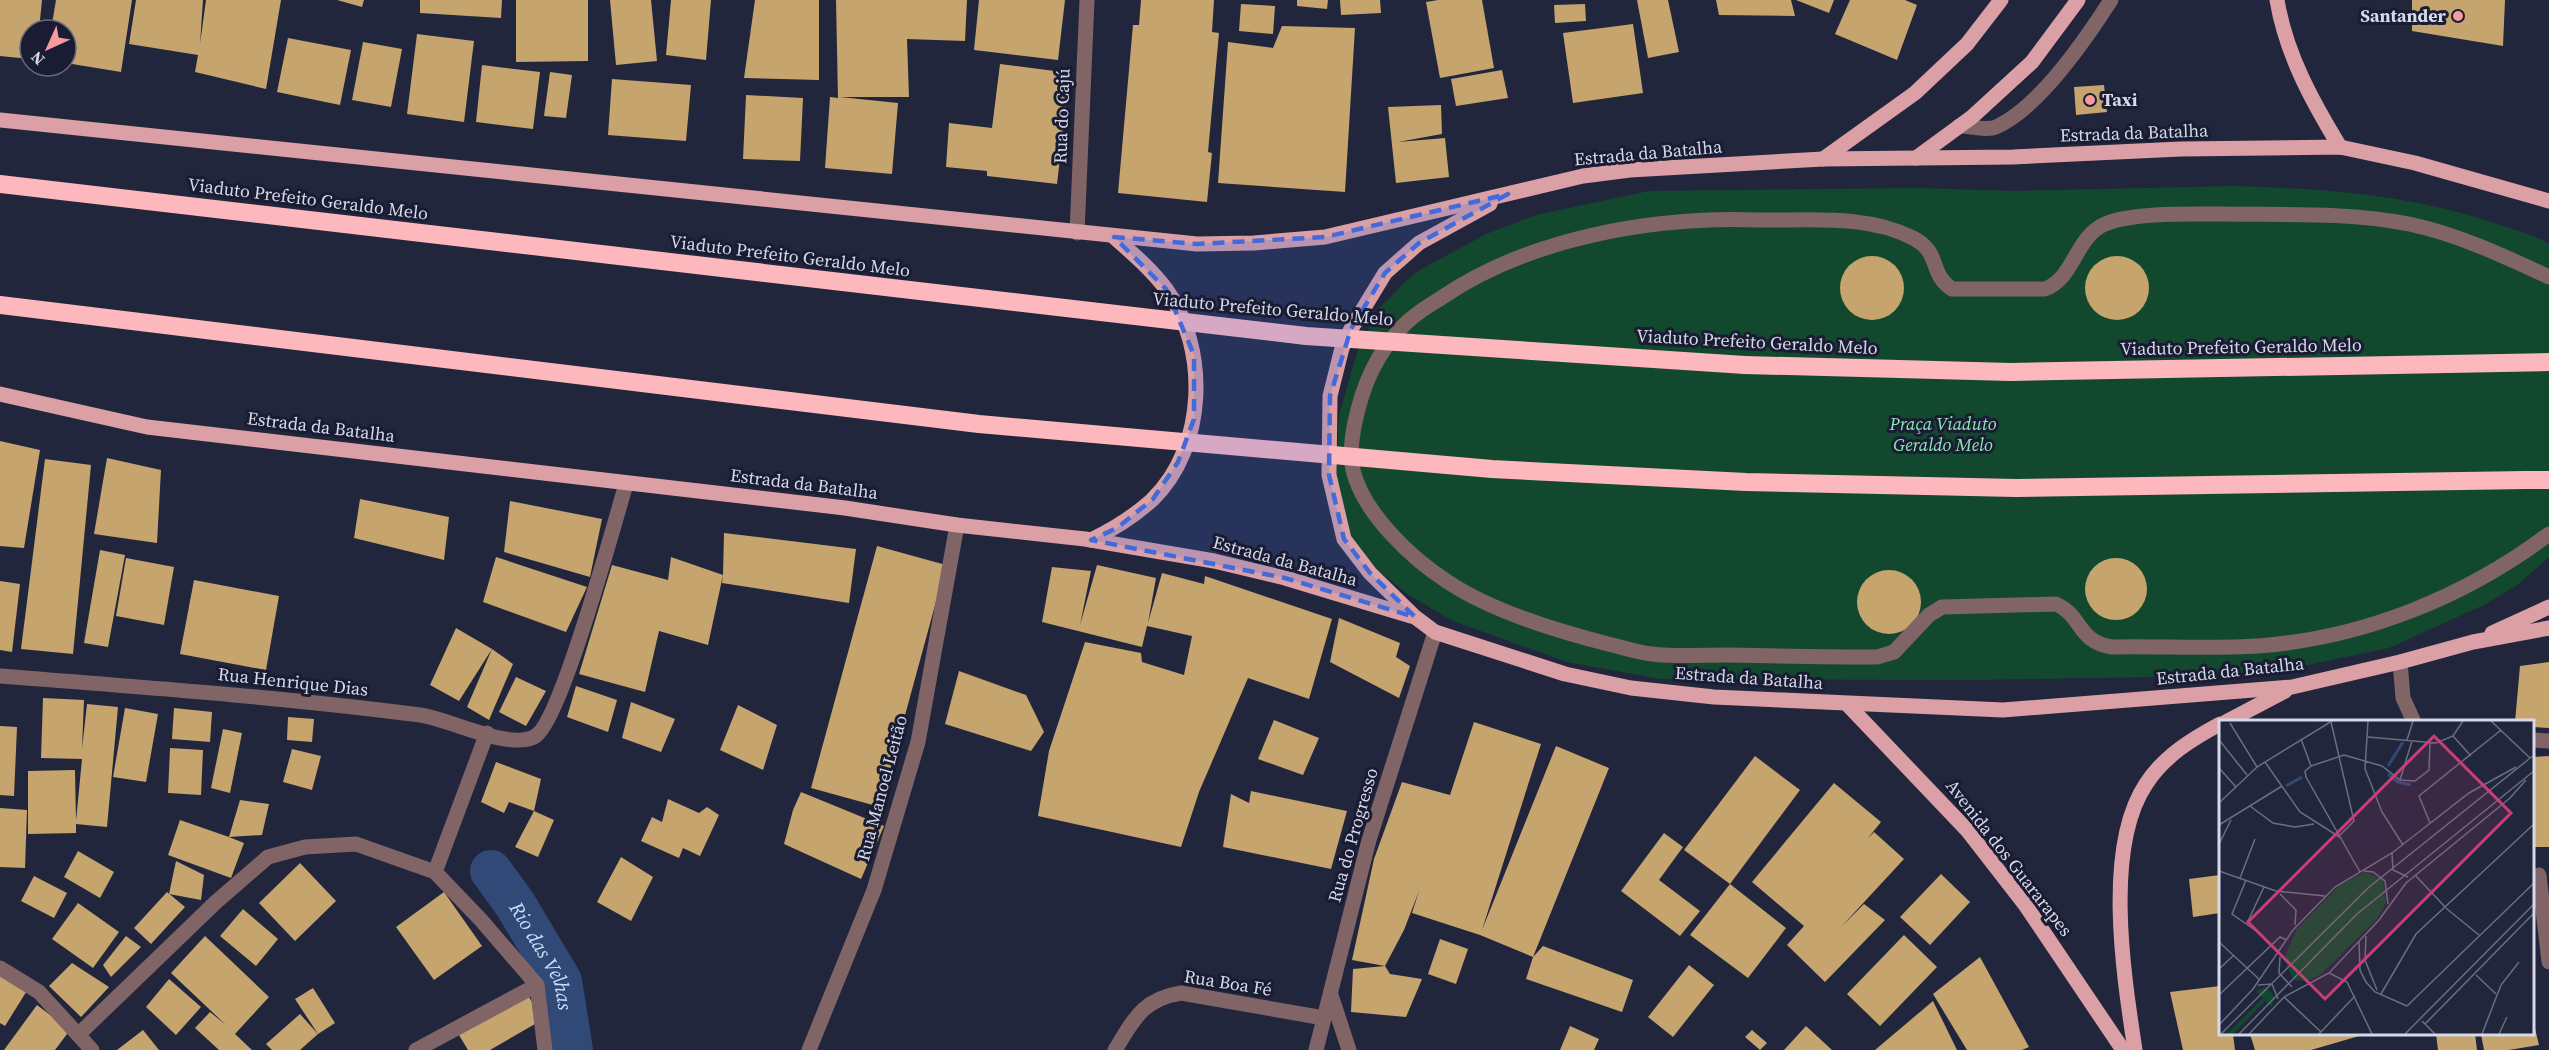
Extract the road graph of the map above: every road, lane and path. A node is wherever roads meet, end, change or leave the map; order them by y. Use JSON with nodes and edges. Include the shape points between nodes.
{"nodes":[{"id":1,"x":1087,"y":0,"type":"edge"},
{"id":2,"x":2001,"y":0,"type":"edge"},
{"id":3,"x":2078,"y":0,"type":"edge"},
{"id":4,"x":2111,"y":0,"type":"edge"},
{"id":5,"x":2277,"y":0,"type":"edge"},
{"id":6,"x":0,"y":120,"type":"edge"},
{"id":7,"x":1959,"y":126,"type":"junction"},
{"id":8,"x":2340,"y":147,"type":"junction"},
{"id":9,"x":1916,"y":158,"type":"junction"},
{"id":10,"x":1823,"y":159,"type":"junction"},
{"id":11,"x":0,"y":184,"type":"edge"},
{"id":12,"x":1508,"y":194,"type":"junction"},
{"id":13,"x":2549,"y":201,"type":"edge"},
{"id":14,"x":1077,"y":233,"type":"junction"},
{"id":15,"x":1114,"y":237,"type":"junction"},
{"id":16,"x":2549,"y":277,"type":"edge"},
{"id":17,"x":0,"y":305,"type":"edge"},
{"id":18,"x":2549,"y":362,"type":"edge"},
{"id":19,"x":0,"y":394,"type":"edge"},
{"id":20,"x":2549,"y":480,"type":"edge"},
{"id":21,"x":626,"y":484,"type":"junction"},
{"id":22,"x":957,"y":525,"type":"junction"},
{"id":23,"x":2549,"y":534,"type":"edge"},
{"id":24,"x":1091,"y":540,"type":"junction"},
{"id":25,"x":2549,"y":607,"type":"edge"},
{"id":26,"x":1415,"y":617,"type":"junction"},
{"id":27,"x":2549,"y":628,"type":"edge"},
{"id":28,"x":1435,"y":632,"type":"junction"},
{"id":29,"x":2473,"y":642,"type":"junction"},
{"id":30,"x":2400,"y":662,"type":"junction"},
{"id":31,"x":0,"y":676,"type":"edge"},
{"id":32,"x":2292,"y":687,"type":"junction"},
{"id":33,"x":1847,"y":704,"type":"junction"},
{"id":34,"x":2230,"y":720,"type":"edge"},
{"id":35,"x":2413,"y":720,"type":"edge"},
{"id":36,"x":2219,"y":725,"type":"edge"},
{"id":37,"x":487,"y":734,"type":"junction"},
{"id":38,"x":2534,"y":740,"type":"edge"},
{"id":39,"x":2549,"y":741,"type":"edge"},
{"id":40,"x":435,"y":872,"type":"junction"},
{"id":41,"x":2539,"y":875,"type":"dead end"},
{"id":42,"x":2549,"y":962,"type":"edge"},
{"id":43,"x":0,"y":968,"type":"edge"},
{"id":44,"x":537,"y":985,"type":"junction"},
{"id":45,"x":1331,"y":995,"type":"junction"},
{"id":46,"x":1324,"y":1018,"type":"junction"},
{"id":47,"x":79,"y":1034,"type":"junction"},
{"id":48,"x":92,"y":1050,"type":"edge"},
{"id":49,"x":416,"y":1050,"type":"edge"},
{"id":50,"x":545,"y":1050,"type":"edge"},
{"id":51,"x":809,"y":1050,"type":"edge"},
{"id":52,"x":1115,"y":1050,"type":"edge"},
{"id":53,"x":1316,"y":1050,"type":"edge"},
{"id":54,"x":1349,"y":1050,"type":"edge"},
{"id":55,"x":2123,"y":1050,"type":"edge"},
{"id":56,"x":2135,"y":1050,"type":"edge"}],
"edges":[{"from":1,"to":14,"type":"street","name":"Rua do Cajú"},
{"from":2,"to":10,"type":"main road","via":[[1967,44],[1915,93]]},
{"from":3,"to":7,"type":"main road","via":[[2032,62]]},
{"from":4,"to":7,"type":"street","via":[[2070,61],[2022,109],[1994,128]]},
{"from":5,"to":8,"type":"main road","via":[[2302,80]]},
{"from":6,"to":14,"type":"main road","name":"Estrada da Batalha"},
{"from":7,"to":9,"type":"main road"},
{"from":8,"to":9,"type":"main road","name":"Estrada da Batalha"},
{"from":8,"to":13,"type":"main road","name":"Estrada da Batalha","via":[[2415,163]]},
{"from":9,"to":10,"type":"main road","name":"Estrada da Batalha"},
{"from":10,"to":12,"type":"main road","name":"Estrada da Batalha","via":[[1630,170],[1583,176]]},
{"from":11,"to":18,"type":"highway","name":"Viaduto Prefeito Geraldo Melo","bridge":true,"via":[[1306,336],[1745,364],[2011,372]]},
{"from":12,"to":15,"type":"main road","name":"Estrada da Batalha","via":[[1325,237],[1197,244]]},
{"from":12,"to":26,"type":"main road","via":[[1419,243],[1385,273],[1342,348],[1330,396],[1329,475],[1344,539],[1370,573]]},
{"from":14,"to":15,"type":"main road","name":"Estrada da Batalha"},
{"from":15,"to":24,"type":"main road","via":[[1166,289],[1179,312],[1190,336],[1197,398],[1194,419],[1166,482],[1153,499],[1117,528]]},
{"from":16,"to":23,"type":"street","via":[[2464,240],[2409,224],[2359,217],[2197,214],[2127,218],[2094,231],[2058,284],[2045,289],[1952,289],[1942,283],[1933,254],[1926,246],[1873,223],[1731,219],[1600,232],[1529,252],[1468,279],[1404,325],[1375,362],[1361,392],[1353,435],[1353,470],[1373,512],[1407,550],[1449,583],[1502,609],[1566,633],[1650,654],[1877,657],[1894,652],[1929,615],[1942,607],[2056,604],[2067,609],[2095,644],[2258,646],[2330,636],[2380,622],[2474,583]]},
{"from":17,"to":20,"type":"highway","bridge":true,"via":[[979,423],[1492,469],[1746,482],[2016,488]]},
{"from":19,"to":21,"type":"main road","name":"Estrada da Batalha","via":[[147,427]]},
{"from":21,"to":22,"type":"main road","name":"Estrada da Batalha","via":[[845,508]]},
{"from":21,"to":37,"type":"street","name":"Rua Henrique Dias","via":[[546,726],[534,737],[512,741]]},
{"from":22,"to":24,"type":"main road","name":"Estrada da Batalha"},
{"from":22,"to":51,"type":"street","name":"Rua Manoel Leitão","via":[[918,742],[874,890]]},
{"from":24,"to":26,"type":"main road","name":"Estrada da Batalha","via":[[1265,573]]},
{"from":25,"to":29,"type":"main road"},
{"from":26,"to":28,"type":"main road","name":"Estrada da Batalha"},
{"from":27,"to":29,"type":"main road","name":"Estrada da Batalha"},
{"from":28,"to":33,"type":"main road","name":"Estrada da Batalha","via":[[1565,674],[1631,688]]},
{"from":28,"to":45,"type":"street","name":"Rua do Progresso","via":[[1369,840]]},
{"from":29,"to":30,"type":"main road","name":"Estrada da Batalha"},
{"from":30,"to":32,"type":"main road","name":"Estrada da Batalha"},
{"from":30,"to":35,"type":"street","via":[[2403,698]]},
{"from":31,"to":37,"type":"street","name":"Rua Henrique Dias","via":[[311,701],[428,716]]},
{"from":32,"to":33,"type":"main road","name":"Estrada da Batalha","via":[[2003,710]]},
{"from":32,"to":34,"type":"main road"},
{"from":33,"to":55,"type":"main road","name":"Avenida dos Guararapes","via":[[1967,830],[2032,915]]},
{"from":36,"to":56,"type":"main road","via":[[2189,740],[2146,783],[2135,804],[2124,844],[2120,927]]},
{"from":37,"to":40,"type":"street"},
{"from":38,"to":39,"type":"street"},
{"from":40,"to":44,"type":"street"},
{"from":40,"to":47,"type":"street","via":[[356,844],[305,847],[268,857]]},
{"from":41,"to":42,"type":"street"},
{"from":43,"to":47,"type":"street","via":[[39,992]]},
{"from":44,"to":49,"type":"street"},
{"from":44,"to":50,"type":"street"},
{"from":45,"to":46,"type":"street","name":"Rua do Progresso"},
{"from":45,"to":54,"type":"street"},
{"from":46,"to":52,"type":"street","name":"Rua Boa Fé","via":[[1181,993],[1148,1003]]},
{"from":46,"to":53,"type":"street","name":"Rua do Progresso"},
{"from":47,"to":48,"type":"street"}]}
